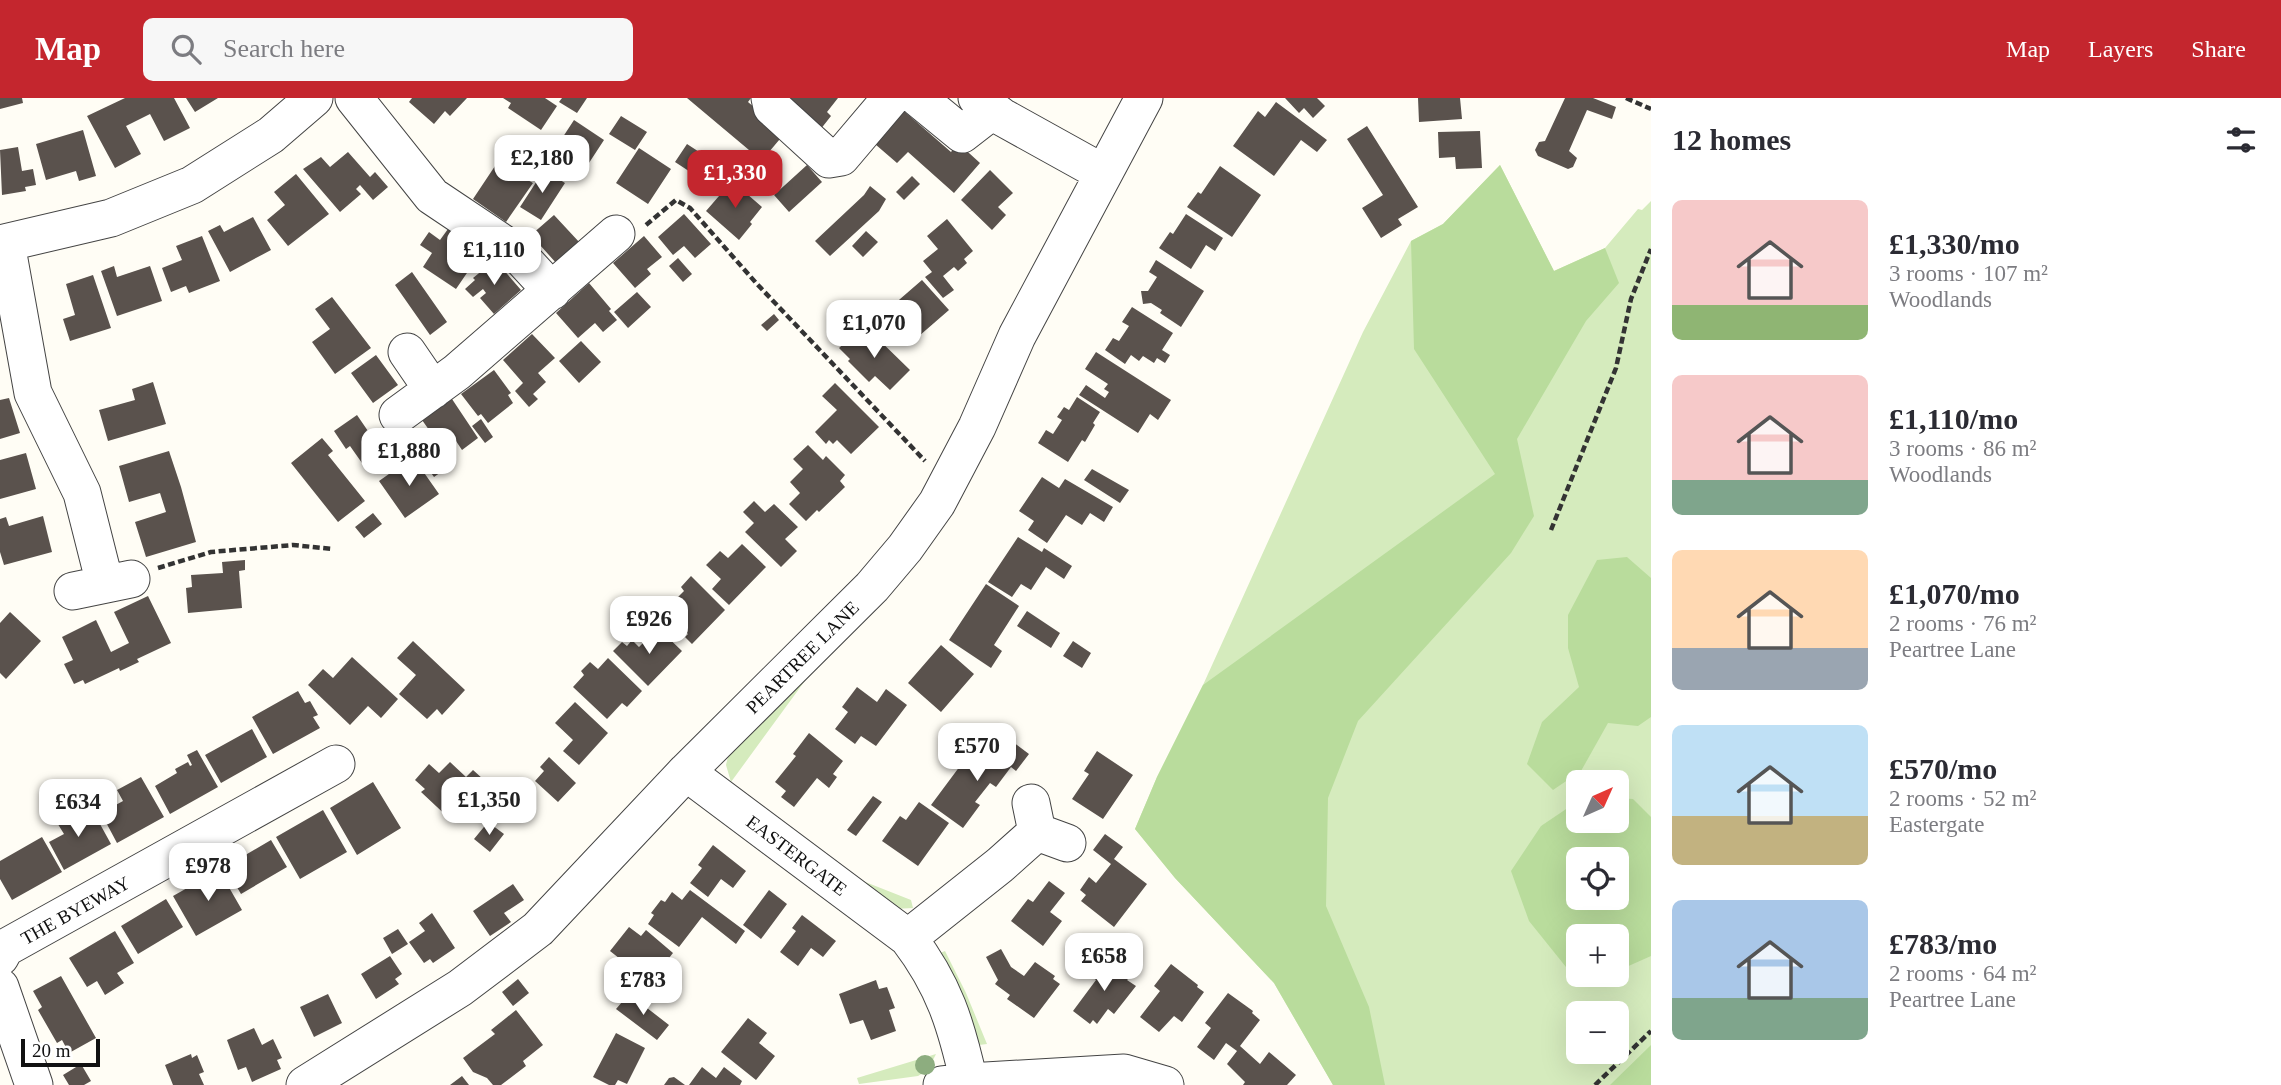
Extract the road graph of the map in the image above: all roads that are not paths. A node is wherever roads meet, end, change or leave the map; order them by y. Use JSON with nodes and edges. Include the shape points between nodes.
{"nodes":[{"id":1,"x":314,"y":98,"type":"edge"},
{"id":2,"x":354,"y":98,"type":"edge"},
{"id":3,"x":770,"y":98,"type":"edge"},
{"id":4,"x":891,"y":98,"type":"edge"},
{"id":5,"x":918,"y":98,"type":"edge"},
{"id":6,"x":1144,"y":98,"type":"edge"},
{"id":7,"x":985,"y":104,"type":"edge"},
{"id":8,"x":1103,"y":173,"type":"junction"},
{"id":9,"x":616,"y":234,"type":"road end"},
{"id":10,"x":3,"y":243,"type":"edge"},
{"id":11,"x":552,"y":291,"type":"junction"},
{"id":12,"x":407,"y":352,"type":"dead end"},
{"id":13,"x":433,"y":390,"type":"junction"},
{"id":14,"x":398,"y":415,"type":"dead end"},
{"id":15,"x":103,"y":585,"type":"road end"},
{"id":16,"x":336,"y":764,"type":"dead end"},
{"id":17,"x":686,"y":772,"type":"junction"},
{"id":18,"x":1045,"y":826,"type":"dead end"},
{"id":19,"x":908,"y":938,"type":"junction"},
{"id":20,"x":0,"y":957,"type":"edge"},
{"id":21,"x":0,"y":987,"type":"edge"},
{"id":22,"x":956,"y":1083,"type":"edge"},
{"id":23,"x":34,"y":1085,"type":"edge"},
{"id":24,"x":305,"y":1085,"type":"edge"},
{"id":25,"x":1165,"y":1085,"type":"edge"}],
"edges":[{"from":1,"to":10,"type":"street","via":[[271,135],[192,185],[111,218]]},
{"from":2,"to":11,"type":"street","via":[[432,197],[517,253]]},
{"from":3,"to":4,"type":"street","via":[[772,107],[829,159],[841,157]]},
{"from":5,"to":7,"type":"street","via":[[962,134]]},
{"from":6,"to":8,"type":"street","name":"PEARTREE LANE"},
{"from":7,"to":8,"type":"street"},
{"from":8,"to":17,"type":"street","name":"PEARTREE LANE","via":[[1017,336],[937,503],[872,587]]},
{"from":9,"to":11,"type":"street"},
{"from":10,"to":15,"type":"street","via":[[33,393],[82,493]]},
{"from":11,"to":13,"type":"street"},
{"from":12,"to":13,"type":"street"},
{"from":13,"to":14,"type":"street"},
{"from":16,"to":20,"type":"street","name":"THE BYEWAY","via":[[5,948]]},
{"from":17,"to":19,"type":"street","name":"EASTERGATE"},
{"from":17,"to":24,"type":"street","name":"PEARTREE LANE","via":[[538,929],[460,988]]},
{"from":18,"to":19,"type":"street"},
{"from":19,"to":22,"type":"street","name":"EASTERGATE","via":[[929,965],[947,1002],[961,1048]]},
{"from":21,"to":23,"type":"street"},
{"from":22,"to":25,"type":"street","name":"EASTERGATE","via":[[1124,1073]]}]}
